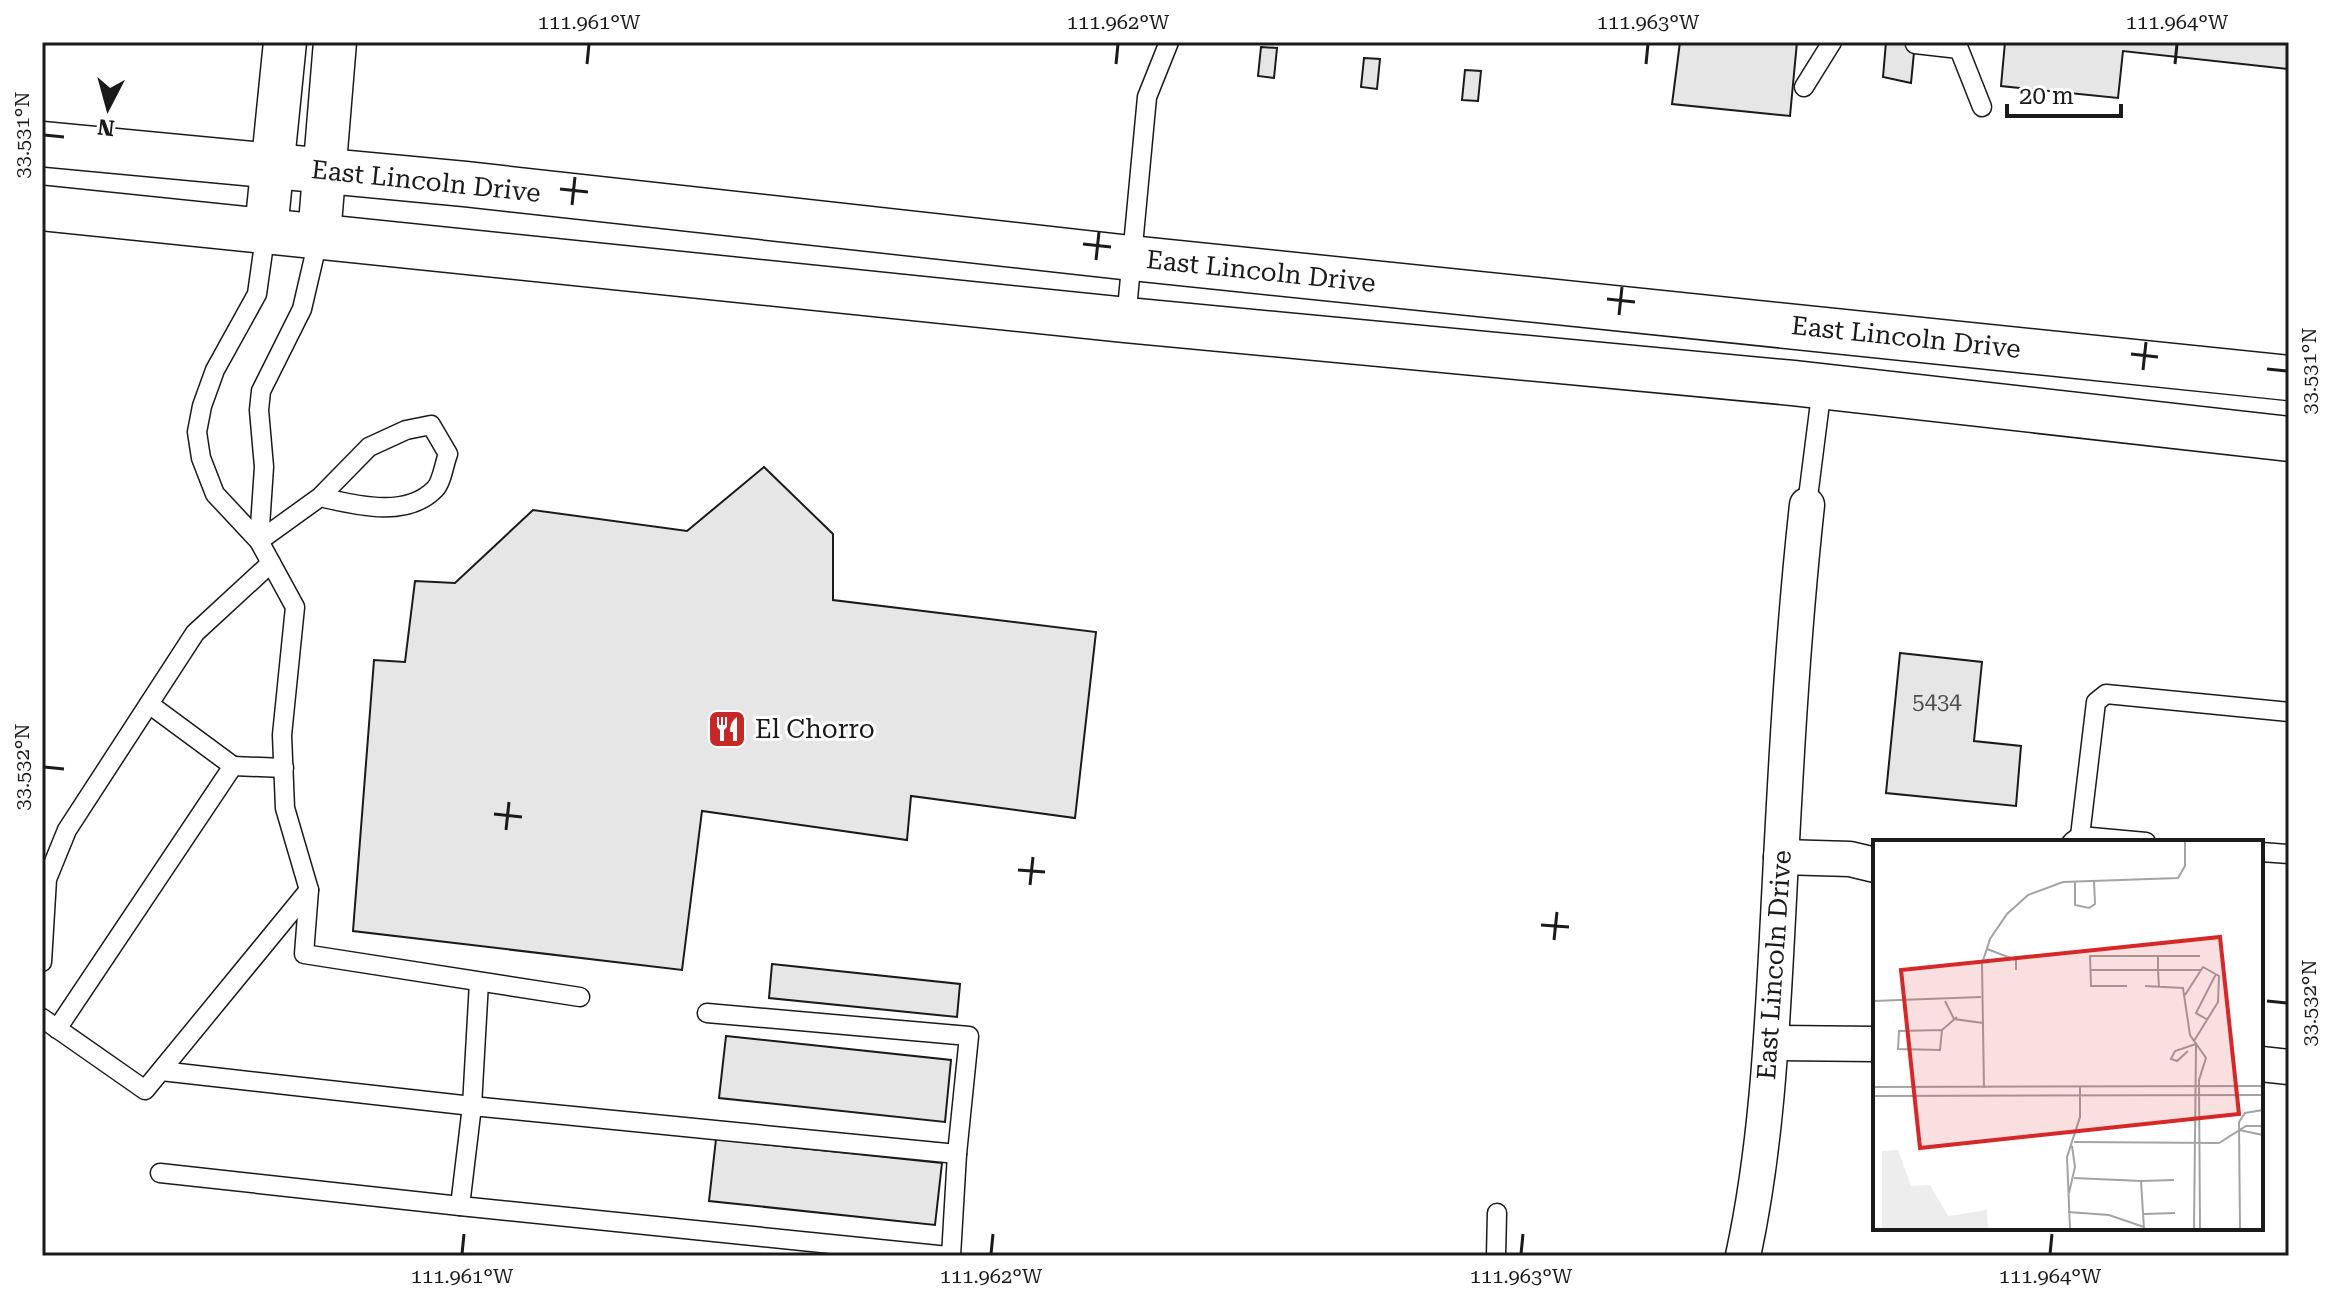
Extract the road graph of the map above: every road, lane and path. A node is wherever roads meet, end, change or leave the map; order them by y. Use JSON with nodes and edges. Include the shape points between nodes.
{"nodes":[{"id":1,"x":285,"y":42,"type":"edge"},
{"id":2,"x":335,"y":42,"type":"edge"},
{"id":3,"x":1169,"y":42,"type":"edge"},
{"id":4,"x":1832,"y":42,"type":"edge"},
{"id":5,"x":1915,"y":44,"type":"edge"},
{"id":6,"x":1804,"y":87,"type":"dead end"},
{"id":7,"x":1982,"y":107,"type":"dead end"},
{"id":8,"x":42,"y":144,"type":"edge"},
{"id":9,"x":271,"y":167,"type":"junction"},
{"id":10,"x":323,"y":171,"type":"junction"},
{"id":11,"x":42,"y":208,"type":"edge"},
{"id":12,"x":266,"y":230,"type":"junction"},
{"id":13,"x":319,"y":236,"type":"junction"},
{"id":14,"x":1131,"y":258,"type":"junction"},
{"id":15,"x":1126,"y":320,"type":"junction"},
{"id":16,"x":2031,"y":351,"type":"junction"},
{"id":17,"x":1726,"y":377,"type":"junction"},
{"id":18,"x":2289,"y":378,"type":"edge"},
{"id":19,"x":1822,"y":387,"type":"junction"},
{"id":20,"x":2289,"y":439,"type":"edge"},
{"id":21,"x":320,"y":497,"type":"junction"},
{"id":22,"x":1807,"y":505,"type":"joint"},
{"id":23,"x":259,"y":541,"type":"junction"},
{"id":24,"x":271,"y":563,"type":"junction"},
{"id":25,"x":149,"y":704,"type":"junction"},
{"id":26,"x":2289,"y":712,"type":"edge"},
{"id":27,"x":233,"y":766,"type":"junction"},
{"id":28,"x":284,"y":768,"type":"junction"},
{"id":29,"x":2076,"y":839,"type":"edge"},
{"id":30,"x":2099,"y":840,"type":"edge"},
{"id":31,"x":2263,"y":852,"type":"edge"},
{"id":32,"x":2289,"y":854,"type":"edge"},
{"id":33,"x":1781,"y":857,"type":"junction"},
{"id":34,"x":1873,"y":865,"type":"edge"},
{"id":35,"x":309,"y":890,"type":"junction"},
{"id":36,"x":42,"y":962,"type":"edge"},
{"id":37,"x":479,"y":982,"type":"junction"},
{"id":38,"x":580,"y":997,"type":"dead end"},
{"id":39,"x":707,"y":1013,"type":"dead end"},
{"id":40,"x":50,"y":1024,"type":"edge"},
{"id":41,"x":1771,"y":1043,"type":"junction"},
{"id":42,"x":1873,"y":1044,"type":"edge"},
{"id":43,"x":2263,"y":1064,"type":"edge"},
{"id":44,"x":2289,"y":1067,"type":"edge"},
{"id":45,"x":161,"y":1071,"type":"junction"},
{"id":46,"x":472,"y":1106,"type":"junction"},
{"id":47,"x":957,"y":1154,"type":"junction"},
{"id":48,"x":160,"y":1173,"type":"dead end"},
{"id":49,"x":460,"y":1206,"type":"junction"},
{"id":50,"x":1497,"y":1213,"type":"dead end"},
{"id":51,"x":950,"y":1256,"type":"edge"},
{"id":52,"x":1496,"y":1256,"type":"edge"},
{"id":53,"x":1743,"y":1256,"type":"edge"}],
"edges":[{"from":1,"to":9,"type":"street"},
{"from":2,"to":10,"type":"street"},
{"from":3,"to":14,"type":"lane","via":[[1147,97]]},
{"from":4,"to":6,"type":"lane"},
{"from":5,"to":7,"type":"lane","via":[[1959,49]]},
{"from":8,"to":9,"type":"main road","name":"East Lincoln Drive"},
{"from":9,"to":10,"type":"main road","name":"East Lincoln Drive"},
{"from":9,"to":12,"type":"street"},
{"from":10,"to":13,"type":"street"},
{"from":10,"to":14,"type":"main road","name":"East Lincoln Drive"},
{"from":11,"to":12,"type":"main road"},
{"from":12,"to":13,"type":"main road"},
{"from":12,"to":23,"type":"lane","via":[[257,294],[215,370],[197,432],[215,494]]},
{"from":13,"to":15,"type":"main road"},
{"from":13,"to":23,"type":"lane","via":[[302,309],[261,391],[264,467]]},
{"from":14,"to":15,"type":"lane"},
{"from":14,"to":16,"type":"main road","name":"East Lincoln Drive"},
{"from":15,"to":17,"type":"main road"},
{"from":16,"to":17,"type":"main road","via":[[1977,372],[1774,354]]},
{"from":16,"to":18,"type":"main road","name":"East Lincoln Drive"},
{"from":17,"to":19,"type":"main road"},
{"from":19,"to":20,"type":"main road"},
{"from":19,"to":22,"type":"lane","name":"East Lincoln Drive"},
{"from":21,"to":21,"type":"lane","via":[[369,447],[406,430],[431,425],[448,454],[437,488],[410,505],[364,507]]},
{"from":21,"to":23,"type":"lane"},
{"from":22,"to":33,"type":"street","name":"East Lincoln Drive","via":[[1794,624]]},
{"from":23,"to":24,"type":"lane"},
{"from":24,"to":25,"type":"lane","via":[[195,633]]},
{"from":24,"to":28,"type":"lane","via":[[295,607],[282,735]]},
{"from":25,"to":27,"type":"lane"},
{"from":25,"to":36,"type":"lane","via":[[67,830],[47,879]]},
{"from":26,"to":29,"type":"lane","via":[[2106,694],[2096,702]]},
{"from":27,"to":28,"type":"lane"},
{"from":27,"to":40,"type":"lane"},
{"from":28,"to":35,"type":"lane","via":[[285,808]]},
{"from":29,"to":30,"type":"lane"},
{"from":31,"to":32,"type":"lane"},
{"from":33,"to":34,"type":"street"},
{"from":33,"to":41,"type":"street","name":"East Lincoln Drive"},
{"from":35,"to":37,"type":"lane","via":[[304,954]]},
{"from":35,"to":45,"type":"lane"},
{"from":37,"to":38,"type":"lane"},
{"from":37,"to":46,"type":"lane"},
{"from":39,"to":47,"type":"lane","via":[[969,1036]]},
{"from":40,"to":45,"type":"lane","via":[[145,1090]]},
{"from":41,"to":42,"type":"street"},
{"from":41,"to":53,"type":"street","name":"East Lincoln Drive","via":[[1753,1211]]},
{"from":43,"to":44,"type":"street"},
{"from":45,"to":46,"type":"lane"},
{"from":46,"to":47,"type":"lane"},
{"from":46,"to":49,"type":"lane"},
{"from":47,"to":51,"type":"lane"},
{"from":48,"to":49,"type":"lane"},
{"from":49,"to":51,"type":"lane"},
{"from":50,"to":52,"type":"lane"}]}
